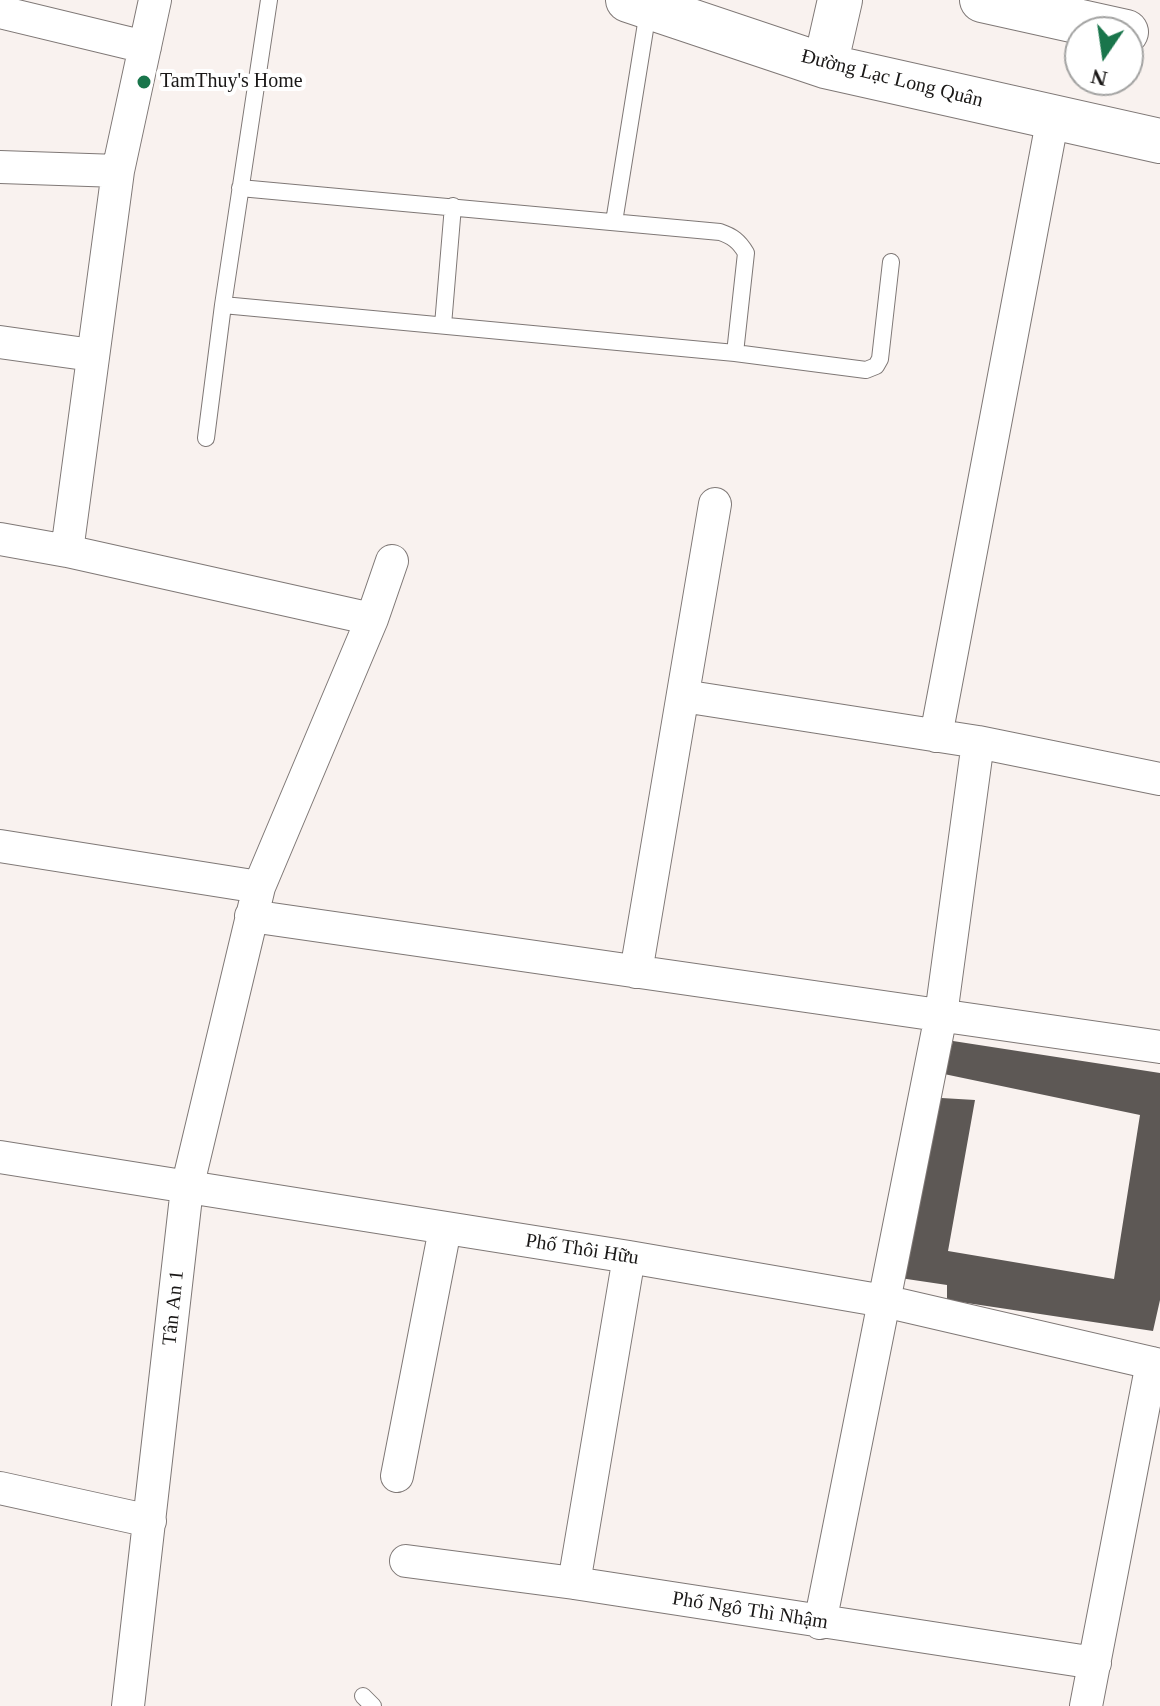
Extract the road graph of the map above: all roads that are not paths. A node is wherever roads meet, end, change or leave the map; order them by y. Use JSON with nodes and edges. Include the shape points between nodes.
{"nodes":[{"id":1,"x":155,"y":0,"type":"edge"},
{"id":2,"x":269,"y":0,"type":"edge"},
{"id":3,"x":840,"y":0,"type":"edge"},
{"id":4,"x":982,"y":0,"type":"edge"},
{"id":5,"x":638,"y":2,"type":"edge"},
{"id":6,"x":0,"y":12,"type":"edge"},
{"id":7,"x":1064,"y":18,"type":"edge"},
{"id":8,"x":145,"y":47,"type":"junction"},
{"id":9,"x":825,"y":66,"type":"junction"},
{"id":10,"x":1053,"y":117,"type":"junction"},
{"id":11,"x":1160,"y":141,"type":"edge"},
{"id":12,"x":0,"y":167,"type":"edge"},
{"id":13,"x":118,"y":171,"type":"junction"},
{"id":14,"x":240,"y":188,"type":"junction"},
{"id":15,"x":453,"y":206,"type":"junction"},
{"id":16,"x":614,"y":222,"type":"junction"},
{"id":17,"x":891,"y":262,"type":"dead end"},
{"id":18,"x":223,"y":305,"type":"junction"},
{"id":19,"x":443,"y":325,"type":"junction"},
{"id":20,"x":0,"y":342,"type":"edge"},
{"id":21,"x":735,"y":353,"type":"junction"},
{"id":22,"x":92,"y":355,"type":"junction"},
{"id":23,"x":206,"y":438,"type":"dead end"},
{"id":24,"x":715,"y":504,"type":"dead end"},
{"id":25,"x":0,"y":539,"type":"edge"},
{"id":26,"x":67,"y":551,"type":"junction"},
{"id":27,"x":392,"y":561,"type":"dead end"},
{"id":28,"x":372,"y":619,"type":"junction"},
{"id":29,"x":683,"y":696,"type":"junction"},
{"id":30,"x":936,"y":736,"type":"junction"},
{"id":31,"x":978,"y":742,"type":"junction"},
{"id":32,"x":1160,"y":779,"type":"edge"},
{"id":33,"x":0,"y":846,"type":"edge"},
{"id":34,"x":255,"y":902,"type":"junction"},
{"id":35,"x":636,"y":972,"type":"junction"},
{"id":36,"x":941,"y":1015,"type":"junction"},
{"id":37,"x":1160,"y":1047,"type":"edge"},
{"id":38,"x":0,"y":1157,"type":"edge"},
{"id":39,"x":187,"y":1188,"type":"junction"},
{"id":40,"x":445,"y":1229,"type":"junction"},
{"id":41,"x":629,"y":1257,"type":"junction"},
{"id":42,"x":884,"y":1301,"type":"junction"},
{"id":43,"x":1156,"y":1364,"type":"edge"},
{"id":44,"x":397,"y":1476,"type":"dead end"},
{"id":45,"x":0,"y":1488,"type":"edge"},
{"id":46,"x":150,"y":1521,"type":"junction"},
{"id":47,"x":406,"y":1561,"type":"dead end"},
{"id":48,"x":574,"y":1583,"type":"junction"},
{"id":49,"x":820,"y":1623,"type":"junction"},
{"id":50,"x":1095,"y":1663,"type":"junction"},
{"id":51,"x":128,"y":1706,"type":"edge"},
{"id":52,"x":1086,"y":1706,"type":"edge"}],
"edges":[{"from":1,"to":8,"type":"street"},
{"from":2,"to":14,"type":"lane"},
{"from":3,"to":9,"type":"street"},
{"from":4,"to":7,"type":"street"},
{"from":5,"to":9,"type":"street","name":"Đường Lạc Long Quân"},
{"from":5,"to":16,"type":"lane"},
{"from":6,"to":8,"type":"street"},
{"from":8,"to":13,"type":"street"},
{"from":9,"to":10,"type":"street","name":"Đường Lạc Long Quân"},
{"from":10,"to":11,"type":"street","name":"Đường Lạc Long Quân"},
{"from":10,"to":30,"type":"street"},
{"from":12,"to":13,"type":"street"},
{"from":13,"to":22,"type":"street"},
{"from":14,"to":15,"type":"lane"},
{"from":14,"to":18,"type":"lane"},
{"from":15,"to":16,"type":"lane"},
{"from":15,"to":19,"type":"lane"},
{"from":16,"to":21,"type":"lane","via":[[720,232],[739,242],[746,253]]},
{"from":17,"to":21,"type":"lane","via":[[876,366],[866,370]]},
{"from":18,"to":19,"type":"lane"},
{"from":18,"to":23,"type":"lane"},
{"from":19,"to":21,"type":"lane"},
{"from":20,"to":22,"type":"street"},
{"from":22,"to":26,"type":"street"},
{"from":24,"to":29,"type":"street"},
{"from":25,"to":26,"type":"street"},
{"from":26,"to":28,"type":"street"},
{"from":27,"to":28,"type":"street","name":"Tân An 1"},
{"from":28,"to":34,"type":"street","name":"Tân An 1"},
{"from":29,"to":30,"type":"street"},
{"from":29,"to":35,"type":"street"},
{"from":30,"to":31,"type":"street"},
{"from":31,"to":32,"type":"street"},
{"from":31,"to":36,"type":"street"},
{"from":33,"to":34,"type":"street"},
{"from":34,"to":35,"type":"street"},
{"from":34,"to":39,"type":"street","name":"Tân An 1"},
{"from":35,"to":36,"type":"street"},
{"from":36,"to":37,"type":"street"},
{"from":36,"to":42,"type":"street"},
{"from":38,"to":39,"type":"street","name":"Phố Thôi Hữu"},
{"from":39,"to":40,"type":"street","name":"Phố Thôi Hữu"},
{"from":39,"to":46,"type":"street","name":"Tân An 1"},
{"from":40,"to":41,"type":"street","name":"Phố Thôi Hữu"},
{"from":40,"to":44,"type":"street"},
{"from":41,"to":42,"type":"street","name":"Phố Thôi Hữu"},
{"from":41,"to":48,"type":"street"},
{"from":42,"to":43,"type":"street","name":"Phố Thôi Hữu"},
{"from":42,"to":49,"type":"street"},
{"from":43,"to":50,"type":"street"},
{"from":45,"to":46,"type":"street"},
{"from":46,"to":51,"type":"street","name":"Tân An 1"},
{"from":47,"to":48,"type":"street","name":"Phố Ngô Thì Nhậm"},
{"from":48,"to":49,"type":"street","name":"Phố Ngô Thì Nhậm"},
{"from":49,"to":50,"type":"street","name":"Phố Ngô Thì Nhậm"},
{"from":50,"to":52,"type":"street"}]}
